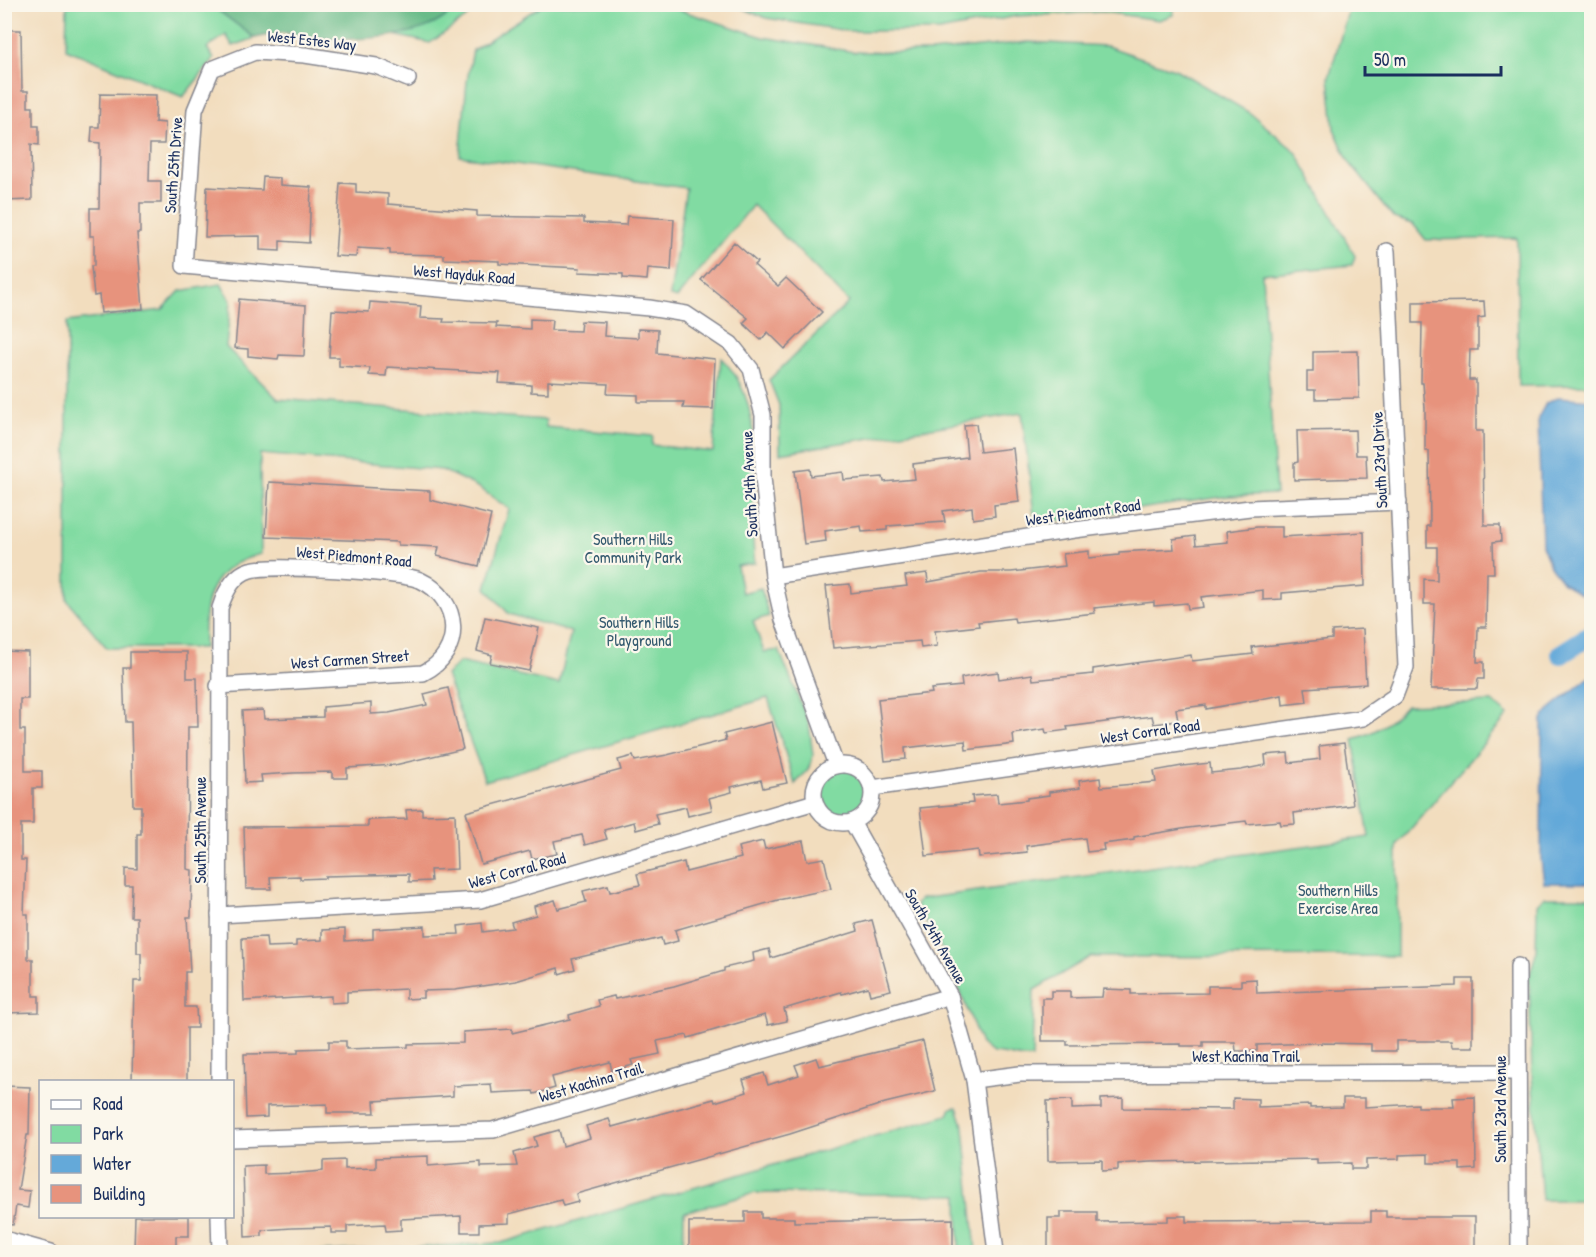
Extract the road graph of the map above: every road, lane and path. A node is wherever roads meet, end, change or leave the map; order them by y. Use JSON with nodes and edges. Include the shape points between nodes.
{"nodes":[{"id":1,"x":212,"y":69,"type":"joint"},
{"id":2,"x":408,"y":78,"type":"dead end"},
{"id":3,"x":1387,"y":251,"type":"dead end"},
{"id":4,"x":184,"y":266,"type":"joint"},
{"id":5,"x":730,"y":344,"type":"joint"},
{"id":6,"x":1399,"y":502,"type":"junction"},
{"id":7,"x":773,"y":576,"type":"junction"},
{"id":8,"x":232,"y":582,"type":"joint"},
{"id":9,"x":452,"y":624,"type":"joint"},
{"id":10,"x":1407,"y":668,"type":"joint"},
{"id":11,"x":218,"y":686,"type":"junction"},
{"id":12,"x":836,"y":765,"type":"junction"},
{"id":13,"x":872,"y":788,"type":"junction"},
{"id":14,"x":814,"y":802,"type":"junction"},
{"id":15,"x":852,"y":822,"type":"junction"},
{"id":16,"x":219,"y":915,"type":"junction"},
{"id":17,"x":1518,"y":966,"type":"dead end"},
{"id":18,"x":950,"y":996,"type":"junction"},
{"id":19,"x":1518,"y":1072,"type":"junction"},
{"id":20,"x":219,"y":1080,"type":"edge"},
{"id":21,"x":975,"y":1080,"type":"junction"},
{"id":22,"x":234,"y":1139,"type":"edge"},
{"id":23,"x":219,"y":1218,"type":"edge"},
{"id":24,"x":4,"y":1239,"type":"edge"},
{"id":25,"x":51,"y":1252,"type":"edge"},
{"id":26,"x":219,"y":1252,"type":"edge"},
{"id":27,"x":996,"y":1252,"type":"edge"},
{"id":28,"x":1519,"y":1252,"type":"edge"}],
"edges":[{"from":1,"to":2,"type":"street","name":"West Estes Way","via":[[255,52],[376,66]]},
{"from":1,"to":4,"type":"street","name":"South 25th Drive","via":[[195,110]]},
{"from":3,"to":6,"type":"street","name":"South 23rd Drive"},
{"from":4,"to":5,"type":"street","name":"West Hayduk Road","via":[[649,308],[686,314]]},
{"from":5,"to":7,"type":"street","name":"South 24th Avenue","via":[[750,369],[763,415]]},
{"from":6,"to":7,"type":"street","name":"West Piedmont Road","via":[[1250,508],[1074,530]]},
{"from":6,"to":10,"type":"street","name":"South 23rd Drive"},
{"from":7,"to":12,"type":"street","name":"South 24th Avenue","via":[[783,620]]},
{"from":8,"to":9,"type":"street","name":"West Piedmont Road","via":[[250,570],[262,568],[410,576],[444,599]]},
{"from":8,"to":11,"type":"street","name":"South 25th Avenue","via":[[220,608]]},
{"from":9,"to":11,"type":"street","name":"West Carmen Street","via":[[448,652],[435,667],[423,673]]},
{"from":10,"to":13,"type":"street","name":"West Corral Road","via":[[1395,696],[1363,718]]},
{"from":11,"to":16,"type":"street","name":"South 25th Avenue"},
{"from":12,"to":13,"type":"street","via":[[854,766],[863,772]]},
{"from":12,"to":14,"type":"street","via":[[816,781]]},
{"from":13,"to":15,"type":"street","via":[[871,804]]},
{"from":14,"to":15,"type":"street","via":[[826,818]]},
{"from":14,"to":16,"type":"street","name":"West Corral Road","via":[[480,900]]},
{"from":15,"to":18,"type":"street","name":"South 24th Avenue"},
{"from":16,"to":20,"type":"street","name":"South 25th Avenue"},
{"from":17,"to":19,"type":"street","name":"South 23rd Avenue"},
{"from":18,"to":21,"type":"street","name":"South 24th Avenue"},
{"from":18,"to":22,"type":"street","name":"West Kachina Trail","via":[[493,1130]]},
{"from":19,"to":21,"type":"street","name":"West Kachina Trail","via":[[1020,1074]]},
{"from":19,"to":28,"type":"street","name":"South 23rd Avenue"},
{"from":21,"to":27,"type":"street","name":"South 24th Avenue"},
{"from":23,"to":26,"type":"street"},
{"from":24,"to":25,"type":"street"}]}
